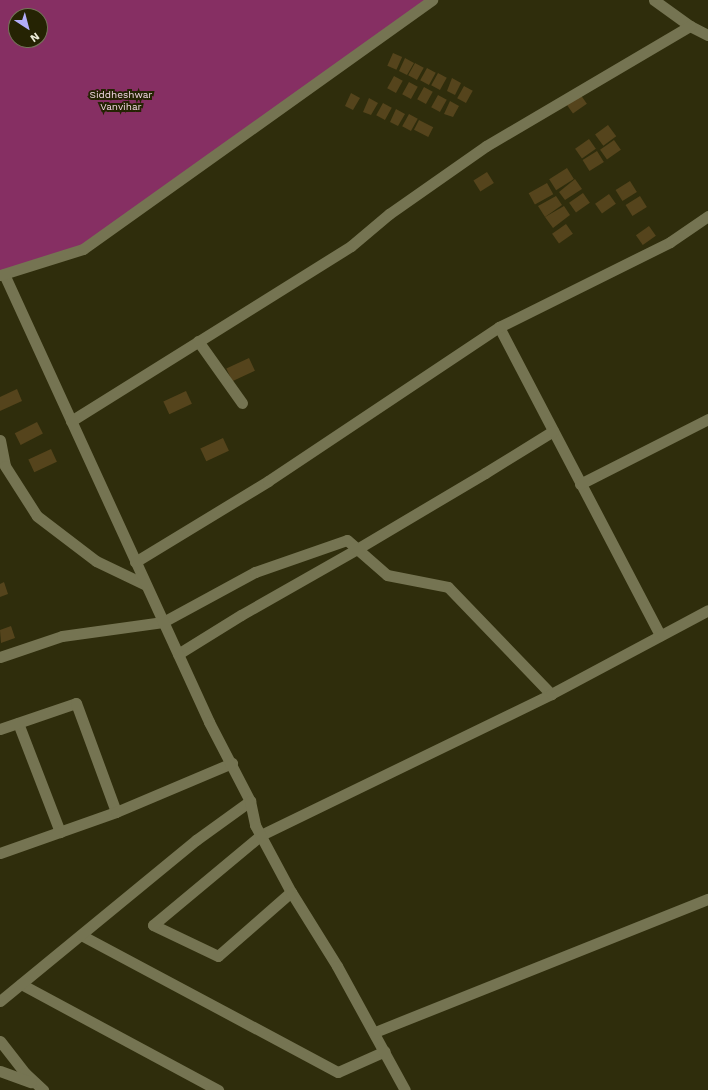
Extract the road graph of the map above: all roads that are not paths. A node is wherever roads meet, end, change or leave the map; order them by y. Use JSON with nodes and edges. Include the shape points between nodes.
{"nodes":[{"id":1,"x":432,"y":0,"type":"edge"},
{"id":2,"x":654,"y":0,"type":"edge"},
{"id":3,"x":690,"y":26,"type":"junction"},
{"id":4,"x":708,"y":35,"type":"edge"},
{"id":5,"x":708,"y":216,"type":"edge"},
{"id":6,"x":2,"y":274,"type":"edge"},
{"id":7,"x":500,"y":327,"type":"junction"},
{"id":8,"x":198,"y":341,"type":"junction"},
{"id":9,"x":242,"y":403,"type":"dead end"},
{"id":10,"x":708,"y":419,"type":"edge"},
{"id":11,"x":71,"y":421,"type":"junction"},
{"id":12,"x":553,"y":431,"type":"junction"},
{"id":13,"x":0,"y":440,"type":"edge"},
{"id":14,"x":3,"y":462,"type":"edge"},
{"id":15,"x":580,"y":484,"type":"junction"},
{"id":16,"x":358,"y":549,"type":"junction"},
{"id":17,"x":136,"y":562,"type":"junction"},
{"id":18,"x":146,"y":585,"type":"junction"},
{"id":19,"x":708,"y":610,"type":"edge"},
{"id":20,"x":163,"y":622,"type":"junction"},
{"id":21,"x":660,"y":635,"type":"junction"},
{"id":22,"x":178,"y":654,"type":"junction"},
{"id":23,"x":0,"y":657,"type":"edge"},
{"id":24,"x":551,"y":694,"type":"junction"},
{"id":25,"x":18,"y":723,"type":"junction"},
{"id":26,"x":0,"y":729,"type":"edge"},
{"id":27,"x":232,"y":763,"type":"junction"},
{"id":28,"x":250,"y":801,"type":"junction"},
{"id":29,"x":116,"y":812,"type":"junction"},
{"id":30,"x":60,"y":832,"type":"junction"},
{"id":31,"x":261,"y":835,"type":"junction"},
{"id":32,"x":0,"y":852,"type":"edge"},
{"id":33,"x":291,"y":892,"type":"junction"},
{"id":34,"x":708,"y":898,"type":"edge"},
{"id":35,"x":81,"y":935,"type":"junction"},
{"id":36,"x":21,"y":984,"type":"junction"},
{"id":37,"x":2,"y":996,"type":"edge"},
{"id":38,"x":375,"y":1032,"type":"junction"},
{"id":39,"x":0,"y":1041,"type":"edge"},
{"id":40,"x":385,"y":1051,"type":"junction"},
{"id":41,"x":0,"y":1071,"type":"edge"},
{"id":42,"x":40,"y":1087,"type":"edge"},
{"id":43,"x":218,"y":1090,"type":"edge"},
{"id":44,"x":406,"y":1090,"type":"edge"}],
"edges":[{"from":1,"to":6,"type":"street","via":[[83,249]]},
{"from":2,"to":3,"type":"street"},
{"from":3,"to":4,"type":"street"},
{"from":3,"to":8,"type":"street","via":[[486,146],[389,214],[351,246]]},
{"from":5,"to":7,"type":"street","via":[[670,242]]},
{"from":6,"to":11,"type":"street"},
{"from":7,"to":12,"type":"street"},
{"from":7,"to":17,"type":"street","via":[[268,481]]},
{"from":8,"to":9,"type":"street"},
{"from":8,"to":11,"type":"street"},
{"from":10,"to":15,"type":"street"},
{"from":11,"to":17,"type":"street"},
{"from":12,"to":15,"type":"street"},
{"from":12,"to":16,"type":"street"},
{"from":13,"to":14,"type":"street"},
{"from":14,"to":18,"type":"street","via":[[37,516],[96,561]]},
{"from":15,"to":21,"type":"street"},
{"from":16,"to":20,"type":"street","via":[[347,540],[255,572]]},
{"from":16,"to":22,"type":"street","via":[[241,614]]},
{"from":16,"to":24,"type":"street","via":[[387,575],[448,587]]},
{"from":17,"to":18,"type":"street"},
{"from":18,"to":20,"type":"street"},
{"from":19,"to":21,"type":"street"},
{"from":20,"to":22,"type":"street"},
{"from":20,"to":23,"type":"street","via":[[62,636]]},
{"from":21,"to":24,"type":"street"},
{"from":22,"to":27,"type":"street","via":[[209,722]]},
{"from":24,"to":31,"type":"street"},
{"from":25,"to":26,"type":"street"},
{"from":25,"to":29,"type":"street","via":[[76,703]]},
{"from":25,"to":30,"type":"street"},
{"from":27,"to":28,"type":"street"},
{"from":27,"to":29,"type":"street"},
{"from":28,"to":31,"type":"street","via":[[255,825]]},
{"from":28,"to":35,"type":"street","via":[[196,840]]},
{"from":29,"to":30,"type":"street"},
{"from":30,"to":32,"type":"street"},
{"from":31,"to":33,"type":"street"},
{"from":31,"to":33,"type":"street","via":[[153,925],[218,956]]},
{"from":33,"to":38,"type":"street"},
{"from":34,"to":38,"type":"street"},
{"from":35,"to":36,"type":"street"},
{"from":35,"to":40,"type":"street","via":[[338,1072]]},
{"from":36,"to":37,"type":"street"},
{"from":36,"to":43,"type":"street"},
{"from":38,"to":40,"type":"street"},
{"from":39,"to":42,"type":"street","via":[[25,1073]]},
{"from":40,"to":44,"type":"street"},
{"from":41,"to":42,"type":"street"}]}
